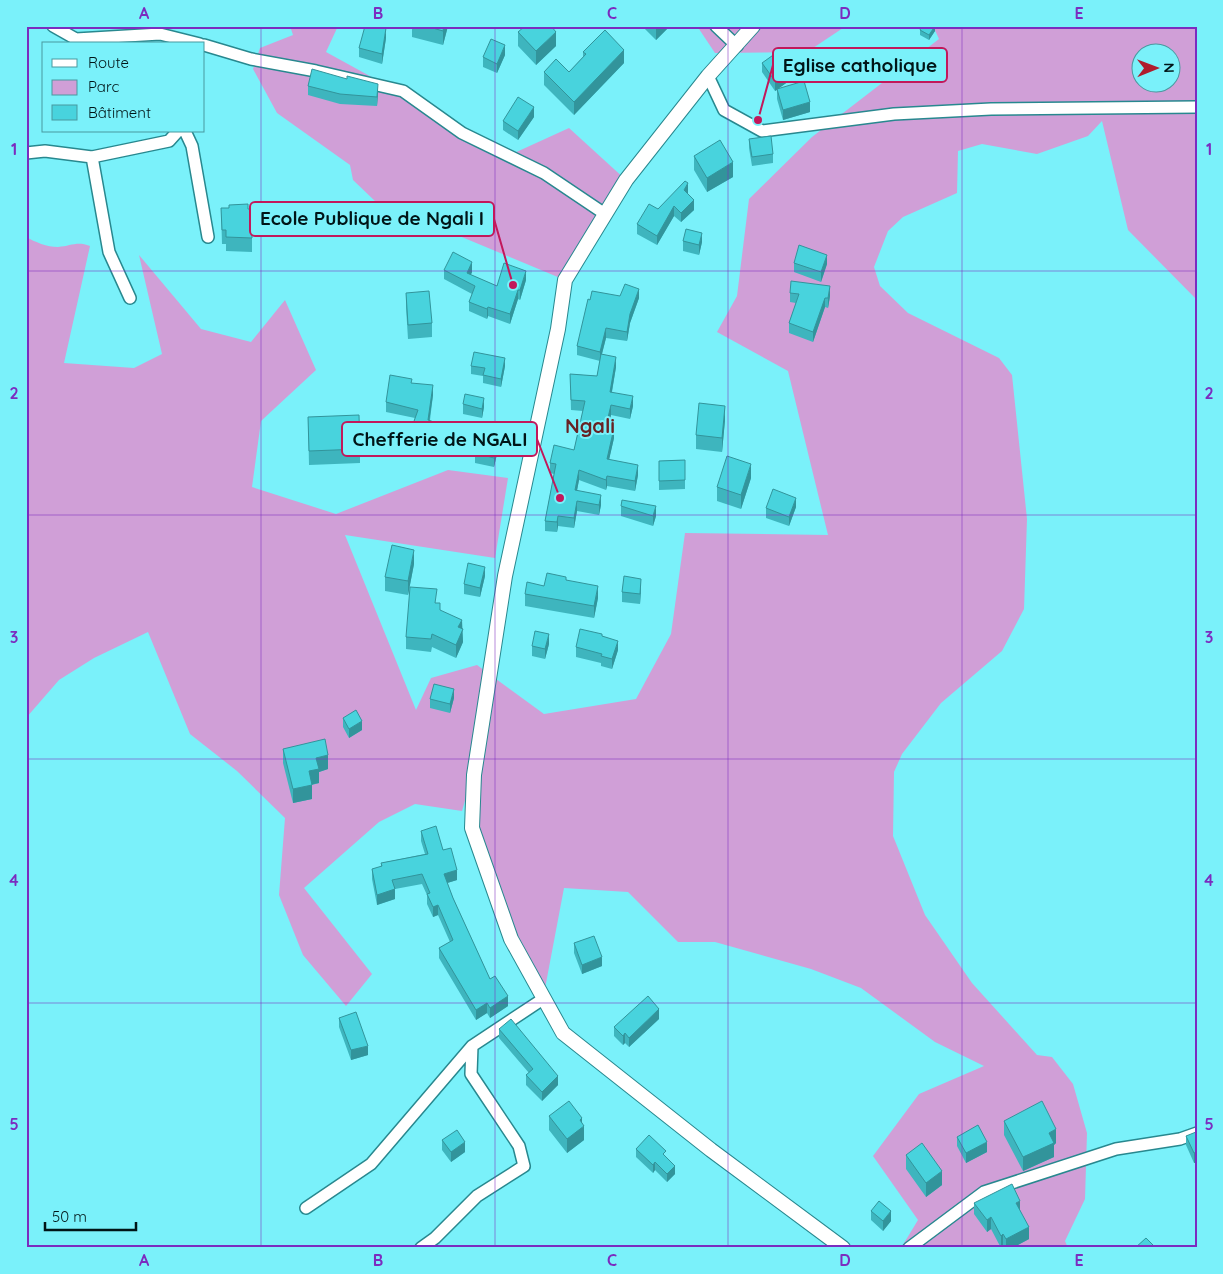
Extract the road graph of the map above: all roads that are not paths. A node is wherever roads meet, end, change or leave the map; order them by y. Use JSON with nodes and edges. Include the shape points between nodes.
{"nodes":[{"id":1,"x":53,"y":26,"type":"edge"},
{"id":2,"x":716,"y":26,"type":"edge"},
{"id":3,"x":753,"y":26,"type":"edge"},
{"id":4,"x":192,"y":42,"type":"edge"},
{"id":5,"x":205,"y":45,"type":"edge"},
{"id":6,"x":737,"y":46,"type":"junction"},
{"id":7,"x":708,"y":76,"type":"junction"},
{"id":8,"x":1197,"y":107,"type":"edge"},
{"id":9,"x":177,"y":132,"type":"edge"},
{"id":10,"x":185,"y":132,"type":"edge"},
{"id":11,"x":26,"y":154,"type":"edge"},
{"id":12,"x":92,"y":157,"type":"junction"},
{"id":13,"x":605,"y":214,"type":"junction"},
{"id":14,"x":208,"y":237,"type":"dead end"},
{"id":15,"x":130,"y":298,"type":"dead end"},
{"id":16,"x":542,"y":999,"type":"junction"},
{"id":17,"x":472,"y":1046,"type":"junction"},
{"id":18,"x":1197,"y":1133,"type":"edge"},
{"id":19,"x":306,"y":1208,"type":"dead end"},
{"id":20,"x":421,"y":1248,"type":"edge"},
{"id":21,"x":843,"y":1248,"type":"edge"},
{"id":22,"x":909,"y":1248,"type":"edge"}],
"edges":[{"from":1,"to":4,"type":"street","via":[[76,39],[160,34]]},
{"from":2,"to":6,"type":"street"},
{"from":3,"to":6,"type":"street"},
{"from":5,"to":13,"type":"street","via":[[251,59],[316,70],[403,91],[462,133],[544,173]]},
{"from":6,"to":7,"type":"street"},
{"from":7,"to":8,"type":"street","via":[[724,110],[762,131],[894,114],[991,109]]},
{"from":7,"to":13,"type":"street","via":[[626,180]]},
{"from":9,"to":12,"type":"street","via":[[170,141]]},
{"from":10,"to":14,"type":"street","via":[[192,146]]},
{"from":11,"to":12,"type":"street","via":[[45,151]]},
{"from":12,"to":15,"type":"street","via":[[109,252]]},
{"from":13,"to":16,"type":"street","via":[[565,280],[558,328],[505,576],[474,775],[472,828],[511,939]]},
{"from":16,"to":17,"type":"street"},
{"from":16,"to":21,"type":"street","via":[[562,1033]]},
{"from":17,"to":19,"type":"street","via":[[372,1164]]},
{"from":17,"to":20,"type":"street","via":[[471,1074],[519,1146],[524,1166],[477,1196]]},
{"from":18,"to":22,"type":"street","via":[[1180,1140],[1116,1149],[984,1192]]}]}
